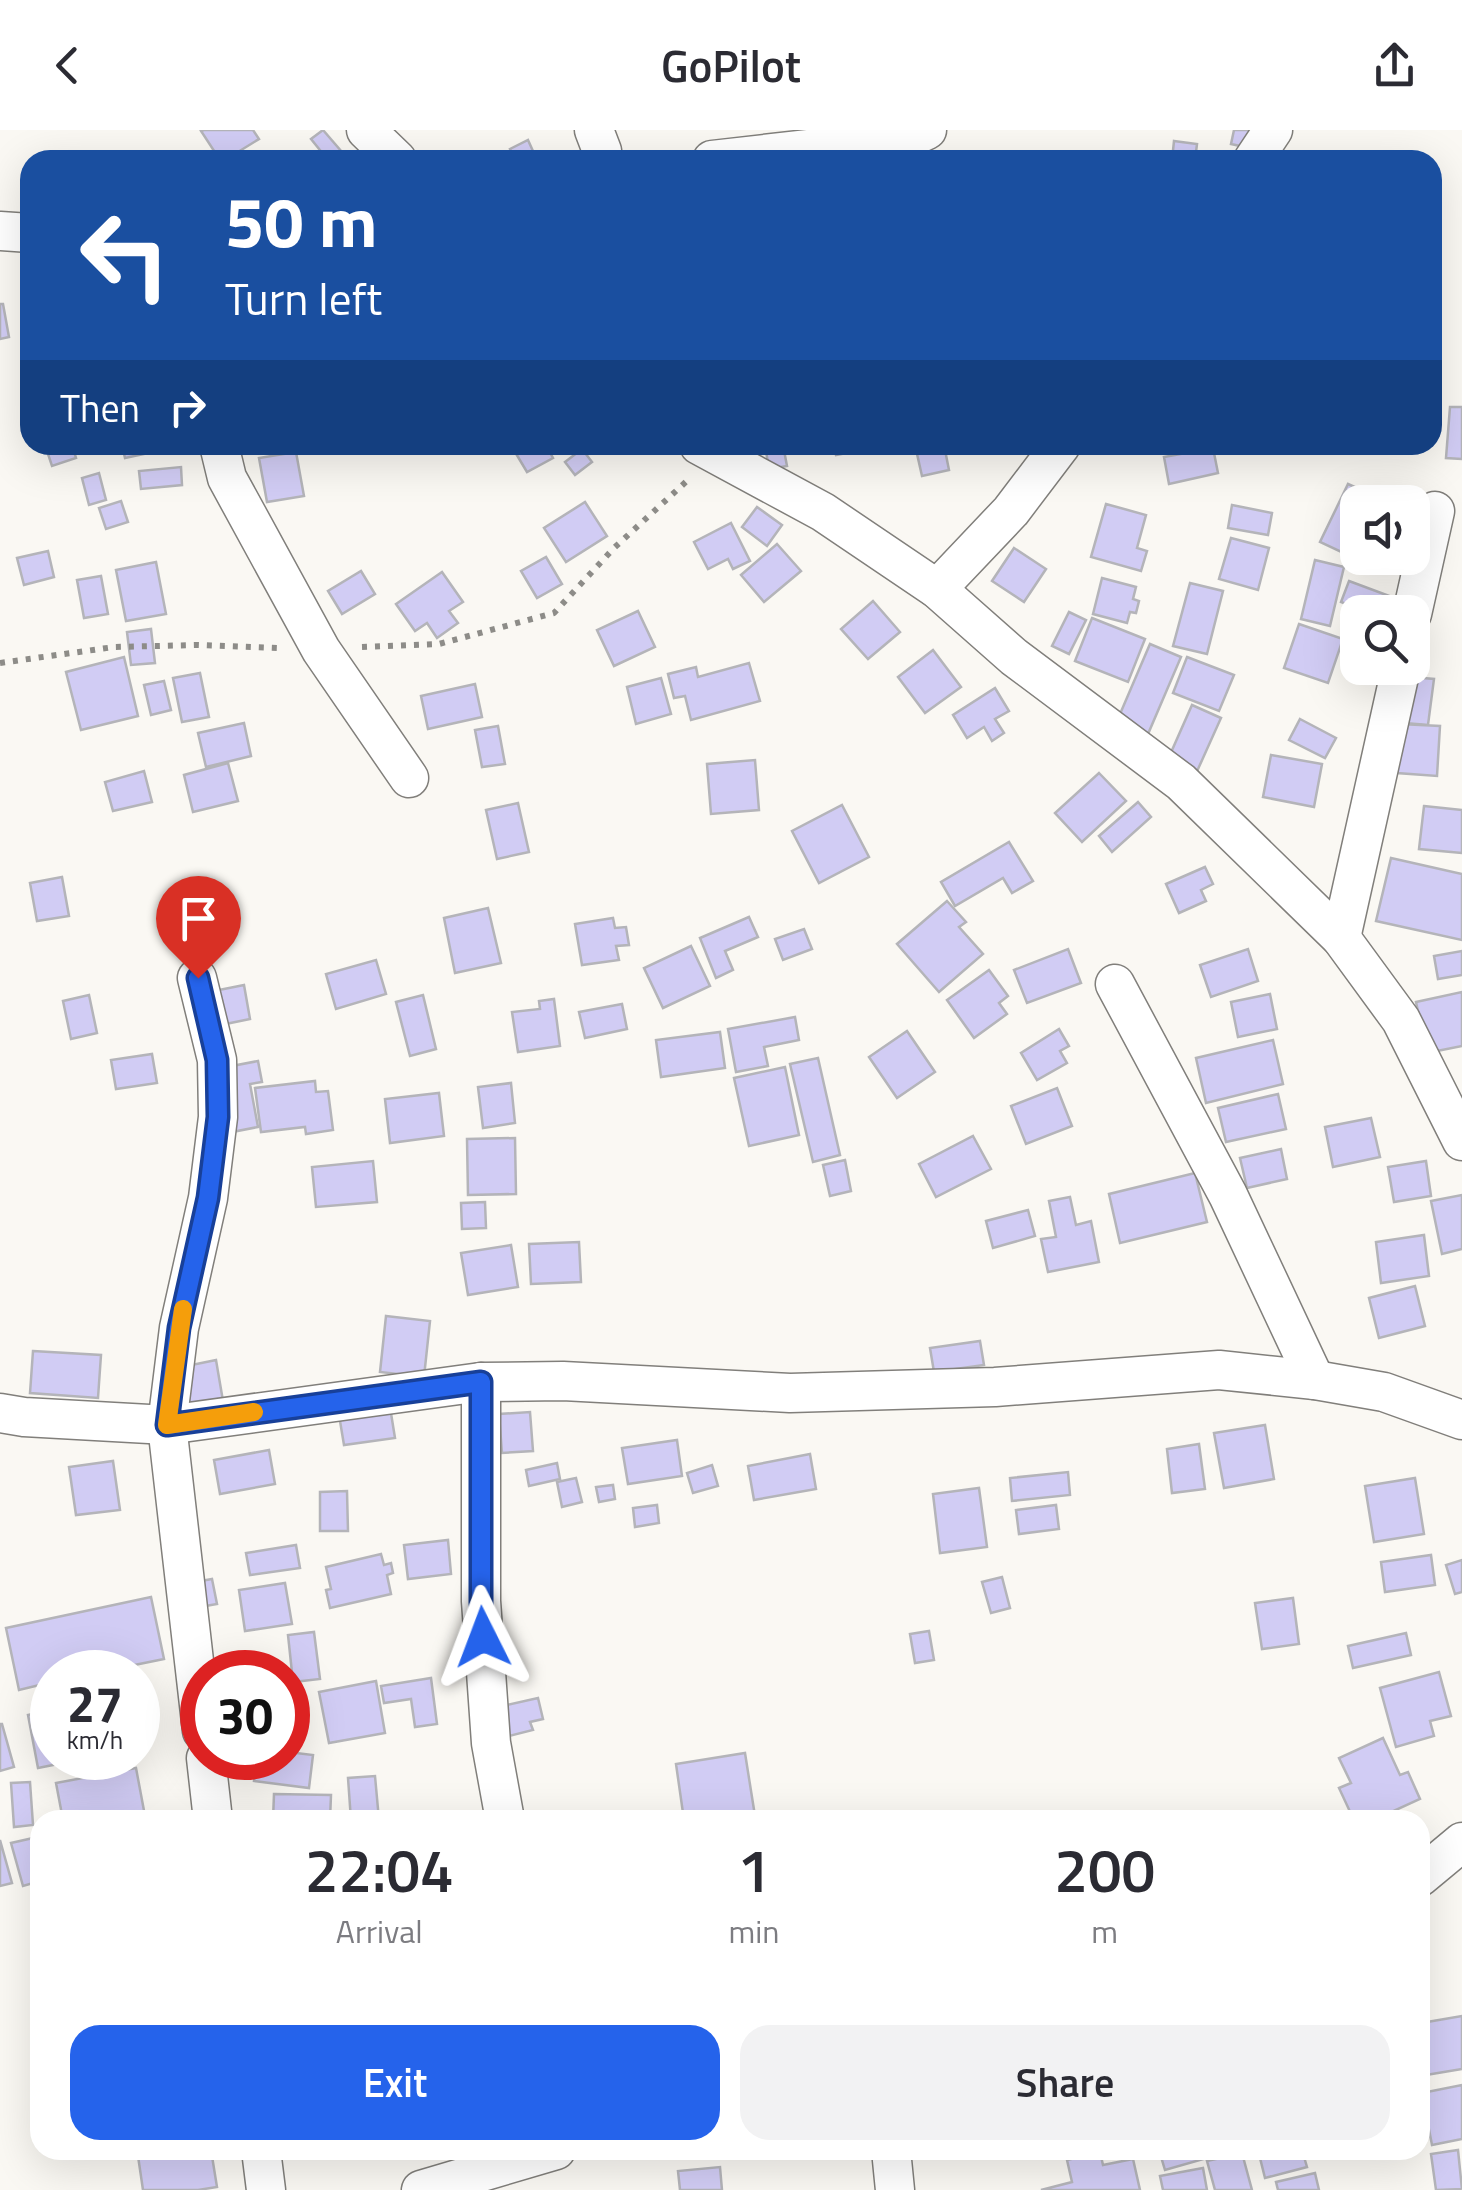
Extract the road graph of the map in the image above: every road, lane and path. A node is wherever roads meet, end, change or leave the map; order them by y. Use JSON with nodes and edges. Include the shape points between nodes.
{"nodes":[{"id":1,"x":366,"y":130,"type":"edge"},
{"id":2,"x":928,"y":130,"type":"edge"},
{"id":3,"x":386,"y":150,"type":"edge"},
{"id":4,"x":799,"y":150,"type":"edge"},
{"id":5,"x":222,"y":455,"type":"edge"},
{"id":6,"x":702,"y":455,"type":"edge"},
{"id":7,"x":716,"y":455,"type":"edge"},
{"id":8,"x":1055,"y":455,"type":"edge"},
{"id":9,"x":1435,"y":511,"type":"dead end"},
{"id":10,"x":937,"y":589,"type":"junction"},
{"id":11,"x":1416,"y":595,"type":"edge"},
{"id":12,"x":322,"y":650,"type":"junction"},
{"id":13,"x":0,"y":663,"type":"edge"},
{"id":14,"x":1397,"y":685,"type":"edge"},
{"id":15,"x":409,"y":778,"type":"dead end"},
{"id":16,"x":1342,"y":938,"type":"junction"},
{"id":17,"x":198,"y":978,"type":"dead end"},
{"id":18,"x":1115,"y":984,"type":"dead end"},
{"id":19,"x":1462,"y":1141,"type":"edge"},
{"id":20,"x":1315,"y":1380,"type":"junction"},
{"id":21,"x":481,"y":1382,"type":"junction"},
{"id":22,"x":0,"y":1414,"type":"edge"},
{"id":23,"x":1462,"y":1420,"type":"edge"},
{"id":24,"x":167,"y":1425,"type":"junction"},
{"id":25,"x":193,"y":1650,"type":"edge"},
{"id":26,"x":208,"y":1780,"type":"edge"},
{"id":27,"x":212,"y":1810,"type":"edge"},
{"id":28,"x":503,"y":1810,"type":"edge"},
{"id":29,"x":1462,"y":1842,"type":"edge"},
{"id":30,"x":1430,"y":1869,"type":"edge"},
{"id":31,"x":262,"y":2160,"type":"edge"},
{"id":32,"x":522,"y":2160,"type":"edge"},
{"id":33,"x":892,"y":2160,"type":"edge"},
{"id":34,"x":266,"y":2190,"type":"edge"},
{"id":35,"x":421,"y":2190,"type":"edge"},
{"id":36,"x":895,"y":2190,"type":"edge"}],
"edges":[{"from":1,"to":3,"type":"street"},
{"from":2,"to":4,"type":"street"},
{"from":5,"to":12,"type":"street","via":[[227,478]]},
{"from":6,"to":12,"type":"path","via":[[554,613],[439,644]]},
{"from":7,"to":10,"type":"street","via":[[822,512]]},
{"from":8,"to":10,"type":"street","via":[[1012,512]]},
{"from":9,"to":11,"type":"street"},
{"from":10,"to":16,"type":"street","via":[[1014,657],[1181,782]]},
{"from":12,"to":13,"type":"path","via":[[114,647]]},
{"from":12,"to":15,"type":"street"},
{"from":14,"to":16,"type":"street"},
{"from":16,"to":19,"type":"street","via":[[1401,1020]]},
{"from":17,"to":24,"type":"street","via":[[217,1060],[218,1117]]},
{"from":18,"to":20,"type":"street","via":[[1228,1195]]},
{"from":20,"to":21,"type":"street","via":[[1218,1370],[790,1394]]},
{"from":20,"to":23,"type":"street","via":[[1384,1392]]},
{"from":21,"to":24,"type":"street"},
{"from":21,"to":28,"type":"street","via":[[481,1602],[491,1743]]},
{"from":22,"to":24,"type":"street"},
{"from":24,"to":25,"type":"street"},
{"from":26,"to":27,"type":"street"},
{"from":29,"to":30,"type":"street"},
{"from":31,"to":34,"type":"street"},
{"from":32,"to":35,"type":"street"},
{"from":33,"to":36,"type":"street"}]}
